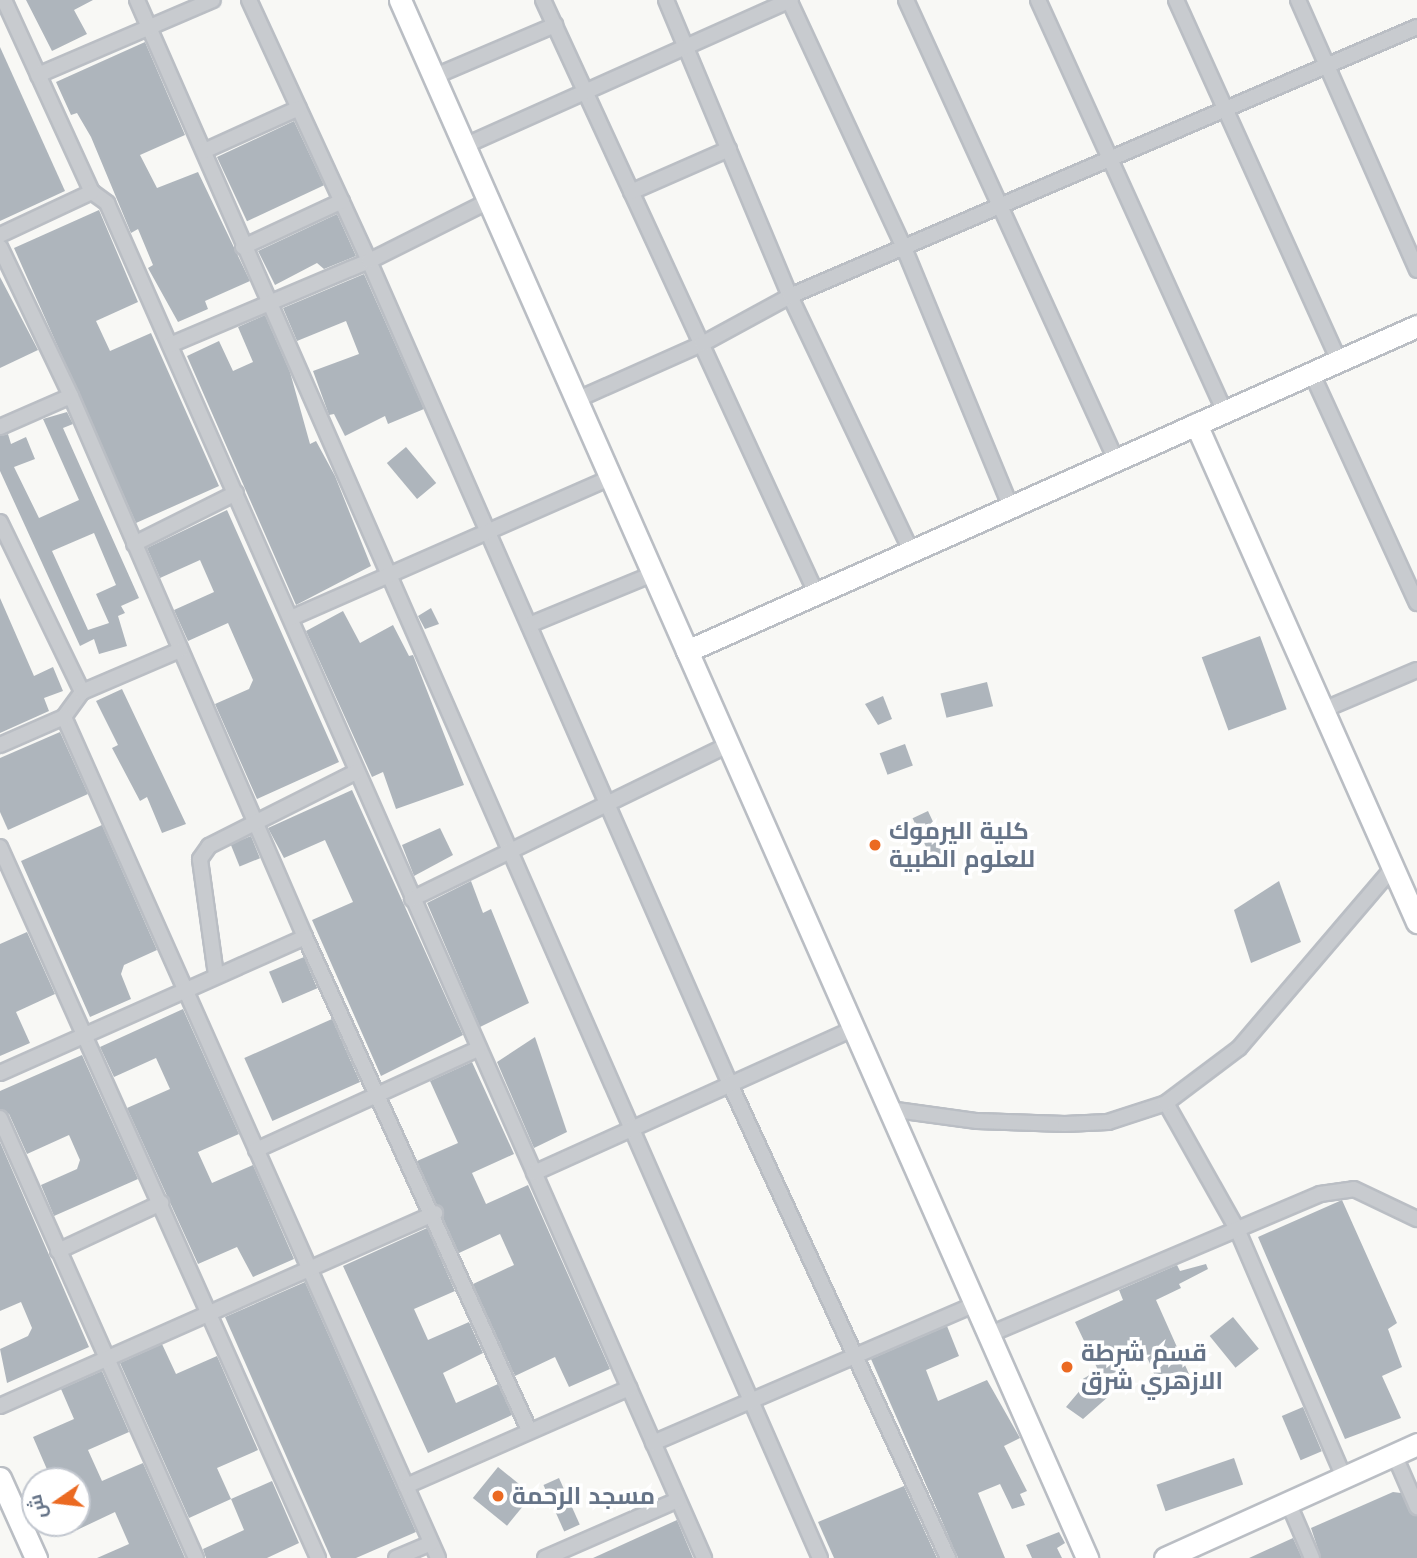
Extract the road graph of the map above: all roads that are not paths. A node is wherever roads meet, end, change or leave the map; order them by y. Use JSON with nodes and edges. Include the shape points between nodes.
{"nodes":[{"id":1,"x":4,"y":0,"type":"edge"},
{"id":2,"x":137,"y":0,"type":"edge"},
{"id":3,"x":213,"y":0,"type":"edge"},
{"id":4,"x":249,"y":0,"type":"edge"},
{"id":5,"x":400,"y":0,"type":"edge"},
{"id":6,"x":543,"y":0,"type":"edge"},
{"id":7,"x":666,"y":0,"type":"edge"},
{"id":8,"x":790,"y":0,"type":"edge"},
{"id":9,"x":906,"y":0,"type":"edge"},
{"id":10,"x":1038,"y":0,"type":"edge"},
{"id":11,"x":1176,"y":0,"type":"edge"},
{"id":12,"x":1298,"y":0,"type":"edge"},
{"id":13,"x":555,"y":26,"type":"junction"},
{"id":14,"x":1417,"y":27,"type":"edge"},
{"id":15,"x":149,"y":28,"type":"junction"},
{"id":16,"x":686,"y":45,"type":"junction"},
{"id":17,"x":1328,"y":66,"type":"junction"},
{"id":18,"x":38,"y":75,"type":"junction"},
{"id":19,"x":433,"y":77,"type":"junction"},
{"id":20,"x":585,"y":93,"type":"junction"},
{"id":21,"x":299,"y":108,"type":"junction"},
{"id":22,"x":1224,"y":111,"type":"junction"},
{"id":23,"x":464,"y":146,"type":"junction"},
{"id":24,"x":729,"y":149,"type":"junction"},
{"id":25,"x":204,"y":151,"type":"junction"},
{"id":26,"x":1108,"y":159,"type":"junction"},
{"id":27,"x":92,"y":192,"type":"junction"},
{"id":28,"x":631,"y":192,"type":"junction"},
{"id":29,"x":342,"y":201,"type":"junction"},
{"id":30,"x":489,"y":201,"type":"junction"},
{"id":31,"x":999,"y":207,"type":"junction"},
{"id":32,"x":0,"y":235,"type":"edge"},
{"id":33,"x":0,"y":247,"type":"edge"},
{"id":34,"x":243,"y":247,"type":"junction"},
{"id":35,"x":904,"y":248,"type":"junction"},
{"id":36,"x":369,"y":261,"type":"junction"},
{"id":37,"x":1417,"y":270,"type":"edge"},
{"id":38,"x":790,"y":296,"type":"junction"},
{"id":39,"x":268,"y":304,"type":"junction"},
{"id":40,"x":1417,"y":326,"type":"edge"},
{"id":41,"x":702,"y":344,"type":"junction"},
{"id":42,"x":170,"y":345,"type":"junction"},
{"id":43,"x":1339,"y":361,"type":"junction"},
{"id":44,"x":1312,"y":374,"type":"junction"},
{"id":45,"x":71,"y":396,"type":"junction"},
{"id":46,"x":576,"y":400,"type":"junction"},
{"id":47,"x":1225,"y":412,"type":"junction"},
{"id":48,"x":1196,"y":425,"type":"junction"},
{"id":49,"x":0,"y":427,"type":"edge"},
{"id":50,"x":1116,"y":460,"type":"junction"},
{"id":51,"x":610,"y":478,"type":"junction"},
{"id":52,"x":236,"y":493,"type":"junction"},
{"id":53,"x":1011,"y":507,"type":"junction"},
{"id":54,"x":0,"y":523,"type":"edge"},
{"id":55,"x":488,"y":532,"type":"junction"},
{"id":56,"x":134,"y":544,"type":"junction"},
{"id":57,"x":911,"y":551,"type":"junction"},
{"id":58,"x":653,"y":574,"type":"junction"},
{"id":59,"x":387,"y":576,"type":"junction"},
{"id":60,"x":816,"y":593,"type":"junction"},
{"id":61,"x":1417,"y":603,"type":"edge"},
{"id":62,"x":291,"y":618,"type":"junction"},
{"id":63,"x":529,"y":625,"type":"junction"},
{"id":64,"x":180,"y":650,"type":"junction"},
{"id":65,"x":687,"y":651,"type":"junction"},
{"id":66,"x":1417,"y":670,"type":"edge"},
{"id":67,"x":82,"y":692,"type":"junction"},
{"id":68,"x":1323,"y":710,"type":"junction"},
{"id":69,"x":64,"y":717,"type":"junction"},
{"id":70,"x":0,"y":745,"type":"edge"},
{"id":71,"x":728,"y":745,"type":"junction"},
{"id":72,"x":356,"y":772,"type":"junction"},
{"id":73,"x":607,"y":804,"type":"junction"},
{"id":74,"x":255,"y":822,"type":"junction"},
{"id":75,"x":0,"y":847,"type":"edge"},
{"id":76,"x":508,"y":852,"type":"junction"},
{"id":77,"x":1393,"y":868,"type":"junction"},
{"id":78,"x":412,"y":899,"type":"junction"},
{"id":79,"x":1417,"y":922,"type":"edge"},
{"id":80,"x":305,"y":937,"type":"junction"},
{"id":81,"x":216,"y":975,"type":"junction"},
{"id":82,"x":186,"y":991,"type":"junction"},
{"id":83,"x":853,"y":1029,"type":"junction"},
{"id":84,"x":85,"y":1036,"type":"junction"},
{"id":85,"x":478,"y":1049,"type":"junction"},
{"id":86,"x":0,"y":1073,"type":"edge"},
{"id":87,"x":729,"y":1082,"type":"junction"},
{"id":88,"x":379,"y":1097,"type":"junction"},
{"id":89,"x":1166,"y":1103,"type":"junction"},
{"id":90,"x":889,"y":1109,"type":"junction"},
{"id":91,"x":0,"y":1118,"type":"edge"},
{"id":92,"x":630,"y":1125,"type":"junction"},
{"id":93,"x":256,"y":1150,"type":"junction"},
{"id":94,"x":534,"y":1174,"type":"junction"},
{"id":95,"x":160,"y":1203,"type":"junction"},
{"id":96,"x":435,"y":1213,"type":"junction"},
{"id":97,"x":1417,"y":1219,"type":"edge"},
{"id":98,"x":1237,"y":1229,"type":"junction"},
{"id":99,"x":58,"y":1251,"type":"junction"},
{"id":100,"x":309,"y":1269,"type":"junction"},
{"id":101,"x":975,"y":1304,"type":"junction"},
{"id":102,"x":212,"y":1309,"type":"junction"},
{"id":103,"x":988,"y":1335,"type":"junction"},
{"id":104,"x":108,"y":1357,"type":"junction"},
{"id":105,"x":857,"y":1357,"type":"junction"},
{"id":106,"x":629,"y":1388,"type":"junction"},
{"id":107,"x":751,"y":1401,"type":"junction"},
{"id":108,"x":0,"y":1406,"type":"edge"},
{"id":109,"x":529,"y":1430,"type":"junction"},
{"id":110,"x":653,"y":1443,"type":"junction"},
{"id":111,"x":1417,"y":1444,"type":"edge"},
{"id":112,"x":1394,"y":1454,"type":"junction"},
{"id":113,"x":1344,"y":1477,"type":"junction"},
{"id":114,"x":0,"y":1478,"type":"edge"},
{"id":115,"x":406,"y":1486,"type":"junction"},
{"id":116,"x":678,"y":1500,"type":"junction"},
{"id":117,"x":1288,"y":1502,"type":"junction"},
{"id":118,"x":1417,"y":1507,"type":"edge"},
{"id":119,"x":431,"y":1543,"type":"junction"},
{"id":120,"x":578,"y":1544,"type":"junction"},
{"id":121,"x":1189,"y":1553,"type":"edge"},
{"id":122,"x":36,"y":1558,"type":"edge"},
{"id":123,"x":195,"y":1558,"type":"edge"},
{"id":124,"x":318,"y":1558,"type":"edge"},
{"id":125,"x":396,"y":1558,"type":"edge"},
{"id":126,"x":438,"y":1558,"type":"edge"},
{"id":127,"x":545,"y":1558,"type":"edge"},
{"id":128,"x":584,"y":1558,"type":"edge"},
{"id":129,"x":704,"y":1558,"type":"edge"},
{"id":130,"x":820,"y":1558,"type":"edge"},
{"id":131,"x":948,"y":1558,"type":"edge"},
{"id":132,"x":1087,"y":1558,"type":"edge"},
{"id":133,"x":1165,"y":1558,"type":"edge"},
{"id":134,"x":1312,"y":1558,"type":"edge"}],
"edges":[{"from":1,"to":18,"type":"street"},
{"from":2,"to":15,"type":"street"},
{"from":3,"to":15,"type":"street"},
{"from":4,"to":21,"type":"street"},
{"from":5,"to":19,"type":"street"},
{"from":6,"to":13,"type":"street"},
{"from":7,"to":16,"type":"street"},
{"from":8,"to":16,"type":"street"},
{"from":8,"to":35,"type":"street"},
{"from":9,"to":31,"type":"street"},
{"from":10,"to":26,"type":"street"},
{"from":11,"to":22,"type":"street"},
{"from":12,"to":17,"type":"street"},
{"from":13,"to":19,"type":"street"},
{"from":13,"to":20,"type":"street"},
{"from":14,"to":17,"type":"street"},
{"from":15,"to":18,"type":"street"},
{"from":15,"to":25,"type":"street"},
{"from":16,"to":20,"type":"street"},
{"from":16,"to":24,"type":"street"},
{"from":17,"to":22,"type":"street"},
{"from":17,"to":37,"type":"street"},
{"from":18,"to":27,"type":"street"},
{"from":19,"to":23,"type":"street"},
{"from":20,"to":23,"type":"street"},
{"from":20,"to":28,"type":"street"},
{"from":21,"to":25,"type":"street"},
{"from":21,"to":29,"type":"street"},
{"from":22,"to":26,"type":"street"},
{"from":22,"to":43,"type":"street"},
{"from":23,"to":30,"type":"street"},
{"from":24,"to":28,"type":"street"},
{"from":24,"to":38,"type":"street"},
{"from":25,"to":34,"type":"street"},
{"from":26,"to":31,"type":"street"},
{"from":26,"to":47,"type":"street"},
{"from":27,"to":32,"type":"street"},
{"from":27,"to":42,"type":"street","via":[[107,203]]},
{"from":28,"to":41,"type":"street"},
{"from":29,"to":34,"type":"street"},
{"from":29,"to":36,"type":"street"},
{"from":30,"to":36,"type":"street"},
{"from":30,"to":46,"type":"street"},
{"from":31,"to":35,"type":"street"},
{"from":31,"to":50,"type":"street"},
{"from":33,"to":45,"type":"street"},
{"from":34,"to":39,"type":"street"},
{"from":35,"to":38,"type":"street"},
{"from":35,"to":53,"type":"street"},
{"from":36,"to":39,"type":"street"},
{"from":36,"to":55,"type":"street"},
{"from":38,"to":41,"type":"street"},
{"from":38,"to":57,"type":"street"},
{"from":39,"to":42,"type":"street"},
{"from":39,"to":59,"type":"street"},
{"from":40,"to":43,"type":"street"},
{"from":41,"to":46,"type":"street"},
{"from":41,"to":60,"type":"street"},
{"from":42,"to":52,"type":"street"},
{"from":43,"to":44,"type":"street"},
{"from":44,"to":47,"type":"street"},
{"from":44,"to":61,"type":"street"},
{"from":45,"to":49,"type":"street"},
{"from":45,"to":56,"type":"street"},
{"from":46,"to":51,"type":"street"},
{"from":47,"to":48,"type":"street"},
{"from":48,"to":50,"type":"street"},
{"from":48,"to":68,"type":"street"},
{"from":50,"to":53,"type":"street"},
{"from":51,"to":55,"type":"street"},
{"from":51,"to":58,"type":"street"},
{"from":52,"to":56,"type":"street"},
{"from":52,"to":62,"type":"street"},
{"from":53,"to":57,"type":"street"},
{"from":54,"to":67,"type":"street"},
{"from":55,"to":59,"type":"street"},
{"from":55,"to":63,"type":"street"},
{"from":56,"to":64,"type":"street"},
{"from":57,"to":60,"type":"street"},
{"from":58,"to":63,"type":"street"},
{"from":58,"to":65,"type":"street"},
{"from":59,"to":62,"type":"street"},
{"from":59,"to":76,"type":"street"},
{"from":60,"to":65,"type":"street"},
{"from":62,"to":72,"type":"street"},
{"from":63,"to":73,"type":"street"},
{"from":64,"to":67,"type":"street"},
{"from":64,"to":74,"type":"street"},
{"from":65,"to":71,"type":"street"},
{"from":66,"to":68,"type":"street"},
{"from":67,"to":69,"type":"street"},
{"from":68,"to":77,"type":"street"},
{"from":69,"to":70,"type":"street"},
{"from":69,"to":82,"type":"street"},
{"from":71,"to":73,"type":"street"},
{"from":71,"to":83,"type":"street"},
{"from":72,"to":74,"type":"street"},
{"from":72,"to":78,"type":"street"},
{"from":73,"to":76,"type":"street"},
{"from":73,"to":87,"type":"street"},
{"from":74,"to":80,"type":"street"},
{"from":74,"to":81,"type":"street","via":[[209,846],[200,859]]},
{"from":75,"to":84,"type":"street"},
{"from":76,"to":78,"type":"street"},
{"from":76,"to":92,"type":"street"},
{"from":77,"to":79,"type":"street"},
{"from":77,"to":89,"type":"street","via":[[1239,1048]]},
{"from":78,"to":85,"type":"street"},
{"from":80,"to":81,"type":"street"},
{"from":80,"to":88,"type":"street"},
{"from":81,"to":82,"type":"street"},
{"from":82,"to":84,"type":"street"},
{"from":82,"to":93,"type":"street"},
{"from":83,"to":87,"type":"street"},
{"from":83,"to":90,"type":"street"},
{"from":84,"to":86,"type":"street"},
{"from":84,"to":95,"type":"street"},
{"from":85,"to":88,"type":"street"},
{"from":85,"to":94,"type":"street"},
{"from":87,"to":92,"type":"street"},
{"from":87,"to":105,"type":"street"},
{"from":88,"to":93,"type":"street"},
{"from":88,"to":96,"type":"street"},
{"from":89,"to":90,"type":"street","via":[[1108,1122],[1065,1124],[976,1121]]},
{"from":89,"to":98,"type":"street"},
{"from":90,"to":101,"type":"street"},
{"from":91,"to":99,"type":"street"},
{"from":92,"to":94,"type":"street"},
{"from":92,"to":107,"type":"street"},
{"from":93,"to":100,"type":"street"},
{"from":94,"to":106,"type":"street"},
{"from":95,"to":99,"type":"street"},
{"from":95,"to":102,"type":"street"},
{"from":96,"to":100,"type":"street"},
{"from":96,"to":109,"type":"street"},
{"from":97,"to":98,"type":"street","via":[[1354,1189],[1320,1194]]},
{"from":98,"to":103,"type":"street"},
{"from":98,"to":113,"type":"street"},
{"from":99,"to":104,"type":"street"},
{"from":100,"to":102,"type":"street"},
{"from":100,"to":115,"type":"street"},
{"from":101,"to":103,"type":"street"},
{"from":101,"to":105,"type":"street"},
{"from":102,"to":104,"type":"street"},
{"from":102,"to":124,"type":"street"},
{"from":103,"to":132,"type":"street"},
{"from":104,"to":108,"type":"street"},
{"from":104,"to":123,"type":"street"},
{"from":105,"to":107,"type":"street"},
{"from":105,"to":131,"type":"street"},
{"from":106,"to":109,"type":"street"},
{"from":106,"to":110,"type":"street"},
{"from":107,"to":110,"type":"street"},
{"from":107,"to":130,"type":"street"},
{"from":109,"to":115,"type":"street"},
{"from":110,"to":116,"type":"street"},
{"from":111,"to":112,"type":"street"},
{"from":112,"to":113,"type":"street"},
{"from":112,"to":118,"type":"street"},
{"from":113,"to":117,"type":"street"},
{"from":114,"to":122,"type":"street"},
{"from":115,"to":119,"type":"street"},
{"from":116,"to":120,"type":"street"},
{"from":116,"to":129,"type":"street"},
{"from":117,"to":121,"type":"street"},
{"from":117,"to":134,"type":"street"},
{"from":119,"to":125,"type":"street"},
{"from":119,"to":126,"type":"street"},
{"from":120,"to":127,"type":"street"},
{"from":120,"to":128,"type":"street"},
{"from":121,"to":133,"type":"street"}]}
